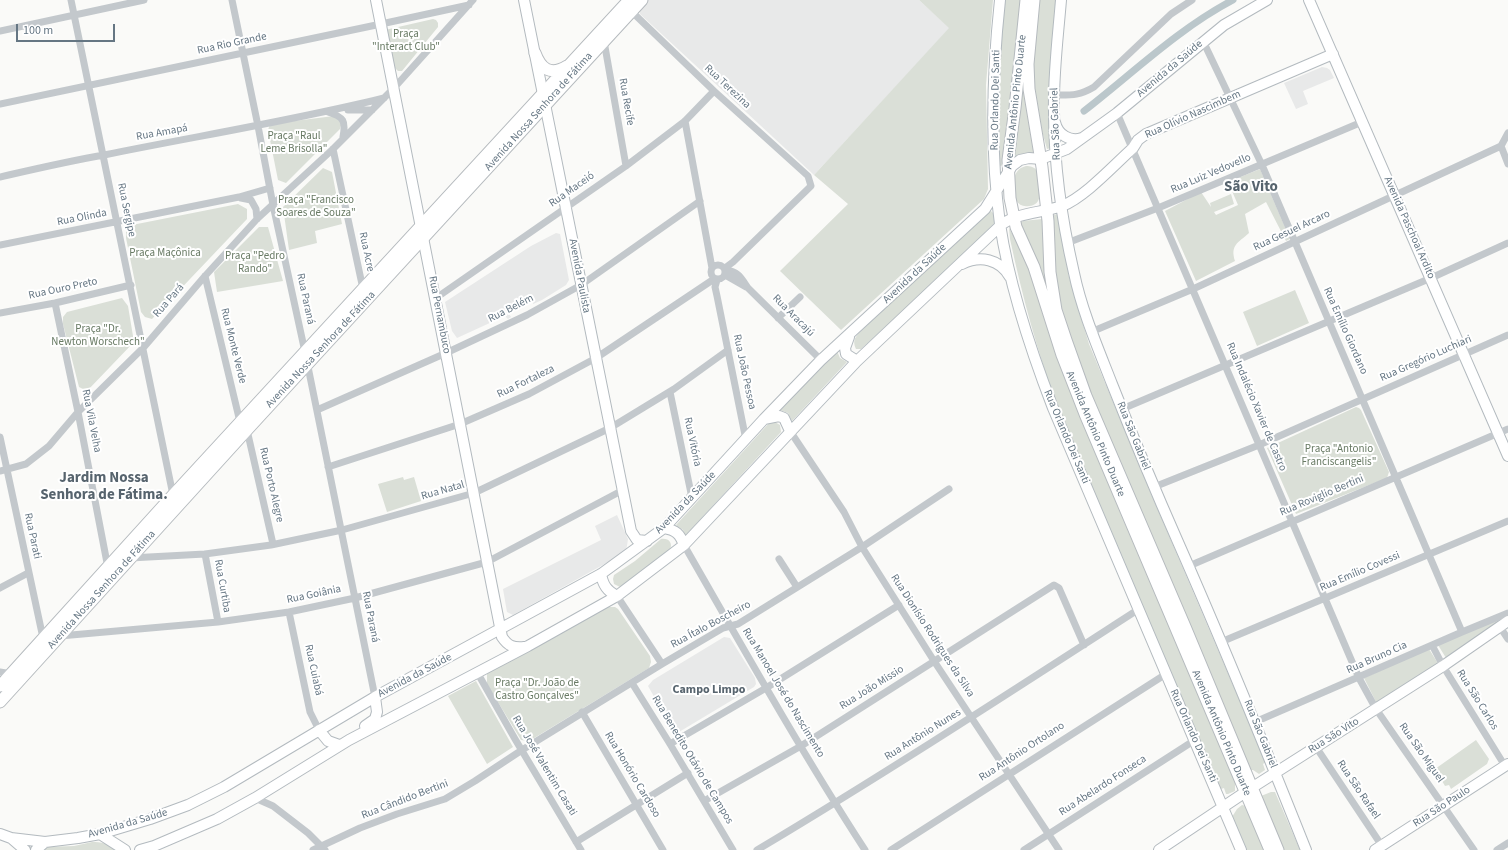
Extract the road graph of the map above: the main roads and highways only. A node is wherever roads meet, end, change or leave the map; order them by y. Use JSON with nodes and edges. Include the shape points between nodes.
{"nodes":[{"id":1,"x":376,"y":0,"type":"edge"},
{"id":2,"x":524,"y":0,"type":"edge"},
{"id":3,"x":642,"y":0,"type":"edge"},
{"id":4,"x":1000,"y":0,"type":"edge"},
{"id":5,"x":1026,"y":0,"type":"edge"},
{"id":6,"x":1034,"y":0,"type":"edge"},
{"id":7,"x":1061,"y":0,"type":"edge"},
{"id":8,"x":1267,"y":0,"type":"edge"},
{"id":9,"x":1309,"y":0,"type":"edge"},
{"id":10,"x":629,"y":5,"type":"edge"},
{"id":11,"x":535,"y":53,"type":"junction"},
{"id":12,"x":1333,"y":54,"type":"junction"},
{"id":13,"x":569,"y":65,"type":"junction"},
{"id":14,"x":543,"y":93,"type":"junction"},
{"id":15,"x":545,"y":105,"type":"junction"},
{"id":16,"x":1054,"y":119,"type":"junction"},
{"id":17,"x":1084,"y":137,"type":"junction"},
{"id":18,"x":1056,"y":154,"type":"junction"},
{"id":19,"x":1041,"y":159,"type":"junction"},
{"id":20,"x":1008,"y":170,"type":"junction"},
{"id":21,"x":997,"y":191,"type":"junction"},
{"id":22,"x":1062,"y":206,"type":"junction"},
{"id":23,"x":1047,"y":210,"type":"junction"},
{"id":24,"x":1014,"y":218,"type":"junction"},
{"id":25,"x":422,"y":225,"type":"junction"},
{"id":26,"x":1001,"y":225,"type":"junction"},
{"id":27,"x":424,"y":238,"type":"junction"},
{"id":28,"x":955,"y":268,"type":"junction"},
{"id":29,"x":1013,"y":284,"type":"junction"},
{"id":30,"x":852,"y":331,"type":"junction"},
{"id":31,"x":857,"y":360,"type":"junction"},
{"id":32,"x":764,"y":419,"type":"junction"},
{"id":33,"x":244,"y":426,"type":"junction"},
{"id":34,"x":790,"y":431,"type":"junction"},
{"id":35,"x":1508,"y":456,"type":"edge"},
{"id":36,"x":664,"y":528,"type":"junction"},
{"id":37,"x":647,"y":541,"type":"junction"},
{"id":38,"x":684,"y":545,"type":"junction"},
{"id":39,"x":601,"y":574,"type":"junction"},
{"id":40,"x":617,"y":596,"type":"junction"},
{"id":41,"x":1504,"y":624,"type":"edge"},
{"id":42,"x":501,"y":630,"type":"junction"},
{"id":43,"x":528,"y":646,"type":"junction"},
{"id":44,"x":23,"y":661,"type":"junction"},
{"id":45,"x":25,"y":675,"type":"junction"},
{"id":46,"x":0,"y":686,"type":"edge"},
{"id":47,"x":375,"y":697,"type":"junction"},
{"id":48,"x":0,"y":702,"type":"edge"},
{"id":49,"x":319,"y":730,"type":"junction"},
{"id":50,"x":349,"y":740,"type":"junction"},
{"id":51,"x":339,"y":745,"type":"junction"},
{"id":52,"x":1507,"y":765,"type":"edge"},
{"id":53,"x":1275,"y":773,"type":"junction"},
{"id":54,"x":1249,"y":790,"type":"junction"},
{"id":55,"x":1224,"y":806,"type":"junction"},
{"id":56,"x":0,"y":834,"type":"edge"},
{"id":57,"x":100,"y":834,"type":"junction"},
{"id":58,"x":11,"y":838,"type":"junction"},
{"id":59,"x":45,"y":842,"type":"junction"},
{"id":60,"x":1167,"y":847,"type":"edge"},
{"id":61,"x":153,"y":848,"type":"edge"},
{"id":62,"x":1379,"y":848,"type":"edge"},
{"id":63,"x":24,"y":850,"type":"edge"},
{"id":64,"x":36,"y":850,"type":"edge"},
{"id":65,"x":124,"y":850,"type":"edge"},
{"id":66,"x":140,"y":850,"type":"edge"},
{"id":67,"x":1159,"y":850,"type":"edge"},
{"id":68,"x":1242,"y":850,"type":"edge"},
{"id":69,"x":1270,"y":850,"type":"edge"},
{"id":70,"x":1278,"y":850,"type":"edge"},
{"id":71,"x":1306,"y":850,"type":"edge"}],
"edges":[{"from":1,"to":25,"type":"main road","name":"Rua Pernambuco"},
{"from":2,"to":11,"type":"main road","name":"Avenida Paulista"},
{"from":3,"to":10,"type":"main road","name":"Avenida Nossa Senhora de Fátima"},
{"from":4,"to":21,"type":"main road","name":"Rua Orlando Dei Santi","via":[[994,84]]},
{"from":5,"to":20,"type":"main road","name":"Avenida Antônio Pinto Duarte"},
{"from":6,"to":19,"type":"main road","name":"Avenida Antônio Pinto Duarte","via":[[1028,75]]},
{"from":7,"to":16,"type":"main road","name":"Rua São Gabriel"},
{"from":8,"to":17,"type":"main road","name":"Avenida da Saúde","via":[[1224,25]]},
{"from":9,"to":12,"type":"main road","name":"Avenida Paschoal Ardito"},
{"from":10,"to":13,"type":"main road","name":"Avenida Nossa Senhora de Fátima"},
{"from":10,"to":15,"type":"main road","name":"Avenida Nossa Senhora de Fátima","via":[[604,41]]},
{"from":11,"to":13,"type":"main road","via":[[544,69],[562,69]]},
{"from":11,"to":14,"type":"main road","name":"Avenida Paulista"},
{"from":12,"to":22,"type":"main road","name":"Rua Olívio Nascimbem","via":[[1146,134],[1081,194]]},
{"from":12,"to":35,"type":"main road","name":"Avenida Paschoal Ardito"},
{"from":13,"to":14,"type":"main road","name":"Avenida Nossa Senhora de Fátima"},
{"from":14,"to":15,"type":"main road","name":"Avenida Paulista"},
{"from":14,"to":25,"type":"main road","name":"Avenida Nossa Senhora de Fátima"},
{"from":15,"to":27,"type":"main road","name":"Avenida Nossa Senhora de Fátima"},
{"from":15,"to":37,"type":"main road","name":"Avenida Paulista","via":[[633,535],[637,540]]},
{"from":16,"to":17,"type":"main road","via":[[1058,129],[1066,137],[1076,140]]},
{"from":16,"to":18,"type":"main road","name":"Rua São Gabriel"},
{"from":17,"to":18,"type":"main road","name":"Avenida da Saúde"},
{"from":18,"to":19,"type":"main road","name":"Avenida da Saúde"},
{"from":18,"to":22,"type":"main road","name":"Rua São Gabriel"},
{"from":19,"to":20,"type":"main road","name":"Avenida da Saúde","via":[[1020,160]]},
{"from":19,"to":23,"type":"main road","name":"Avenida Antônio Pinto Duarte"},
{"from":20,"to":21,"type":"main road","name":"Avenida da Saúde"},
{"from":20,"to":24,"type":"main road","name":"Avenida Antônio Pinto Duarte"},
{"from":21,"to":26,"type":"main road","name":"Rua Orlando Dei Santi"},
{"from":21,"to":30,"type":"main road","name":"Avenida da Saúde","via":[[985,209]]},
{"from":22,"to":23,"type":"main road","name":"Rua Olívio Nascimbem"},
{"from":22,"to":53,"type":"main road","name":"Rua São Gabriel","via":[[1074,275],[1091,332]]},
{"from":23,"to":24,"type":"main road","name":"Avenida da Saúde"},
{"from":23,"to":54,"type":"main road","name":"Avenida Antônio Pinto Duarte","via":[[1051,280],[1056,310],[1066,340],[1086,396]]},
{"from":24,"to":26,"type":"main road","name":"Avenida da Saúde"},
{"from":24,"to":54,"type":"main road","name":"Avenida Antônio Pinto Duarte","via":[[1085,414]]},
{"from":25,"to":27,"type":"main road","name":"Rua Pernambuco"},
{"from":25,"to":33,"type":"main road","name":"Avenida Nossa Senhora de Fátima","via":[[305,352]]},
{"from":26,"to":28,"type":"main road","name":"Avenida da Saúde"},
{"from":26,"to":29,"type":"main road","name":"Rua Orlando Dei Santi"},
{"from":27,"to":33,"type":"main road","name":"Avenida Nossa Senhora de Fátima","via":[[308,365]]},
{"from":27,"to":42,"type":"main road","name":"Rua Pernambuco"},
{"from":28,"to":29,"type":"main road","via":[[972,260],[989,260],[1006,270]]},
{"from":28,"to":31,"type":"main road","name":"Avenida da Saúde"},
{"from":29,"to":55,"type":"main road","name":"Rua Orlando Dei Santi","via":[[1046,390]]},
{"from":30,"to":31,"type":"main road","via":[[845,348],[846,354]]},
{"from":30,"to":32,"type":"main road","name":"Avenida da Saúde"},
{"from":31,"to":34,"type":"main road","name":"Avenida da Saúde"},
{"from":32,"to":34,"type":"main road","via":[[779,416],[784,418]]},
{"from":32,"to":36,"type":"main road","name":"Avenida da Saúde"},
{"from":33,"to":44,"type":"main road","name":"Avenida Nossa Senhora de Fátima","via":[[173,495]]},
{"from":33,"to":45,"type":"main road","name":"Avenida Nossa Senhora de Fátima"},
{"from":34,"to":38,"type":"main road","name":"Avenida da Saúde"},
{"from":36,"to":37,"type":"main road","name":"Avenida da Saúde"},
{"from":36,"to":38,"type":"main road","via":[[677,532]]},
{"from":37,"to":39,"type":"main road","name":"Avenida da Saúde"},
{"from":38,"to":40,"type":"main road","name":"Avenida da Saúde"},
{"from":39,"to":40,"type":"main road","via":[[606,588]]},
{"from":39,"to":42,"type":"main road","name":"Avenida da Saúde"},
{"from":40,"to":43,"type":"main road","name":"Avenida da Saúde"},
{"from":41,"to":53,"type":"main road","name":"Rua São Vito"},
{"from":42,"to":43,"type":"main road","via":[[502,637],[508,645],[516,648]]},
{"from":42,"to":47,"type":"main road","name":"Avenida da Saúde"},
{"from":43,"to":50,"type":"main road","name":"Avenida da Saúde"},
{"from":44,"to":45,"type":"main road","via":[[21,669]]},
{"from":44,"to":46,"type":"main road","name":"Avenida Nossa Senhora de Fátima"},
{"from":45,"to":48,"type":"main road","name":"Avenida Nossa Senhora de Fátima"},
{"from":47,"to":49,"type":"main road","name":"Avenida da Saúde"},
{"from":47,"to":50,"type":"main road","via":[[375,719],[351,734]]},
{"from":49,"to":51,"type":"main road","via":[[328,742]]},
{"from":49,"to":57,"type":"main road","name":"Avenida da Saúde","via":[[224,787],[188,805]]},
{"from":50,"to":51,"type":"main road","name":"Avenida da Saúde"},
{"from":51,"to":61,"type":"main road","name":"Avenida da Saúde","via":[[255,798],[217,819]]},
{"from":52,"to":62,"type":"main road","name":"Rua São Paulo"},
{"from":53,"to":54,"type":"main road","name":"Rua São Vito"},
{"from":53,"to":71,"type":"main road","name":"Rua São Gabriel"},
{"from":54,"to":55,"type":"main road","name":"Rua São Vito"},
{"from":54,"to":69,"type":"main road","name":"Avenida Antônio Pinto Duarte"},
{"from":54,"to":70,"type":"main road","name":"Avenida Antônio Pinto Duarte"},
{"from":55,"to":60,"type":"main road","name":"Rua São Vito"},
{"from":55,"to":68,"type":"main road","name":"Rua Orlando Dei Santi"},
{"from":56,"to":58,"type":"main road","name":"Avenida da Saúde"},
{"from":57,"to":59,"type":"main road","name":"Avenida da Saúde"},
{"from":57,"to":65,"type":"main road"},
{"from":58,"to":59,"type":"main road","name":"Avenida da Saúde"},
{"from":58,"to":63,"type":"main road"},
{"from":59,"to":64,"type":"main road"},
{"from":60,"to":67,"type":"main road","name":"Rua São Vito"},
{"from":61,"to":66,"type":"main road","name":"Avenida da Saúde"}]}
